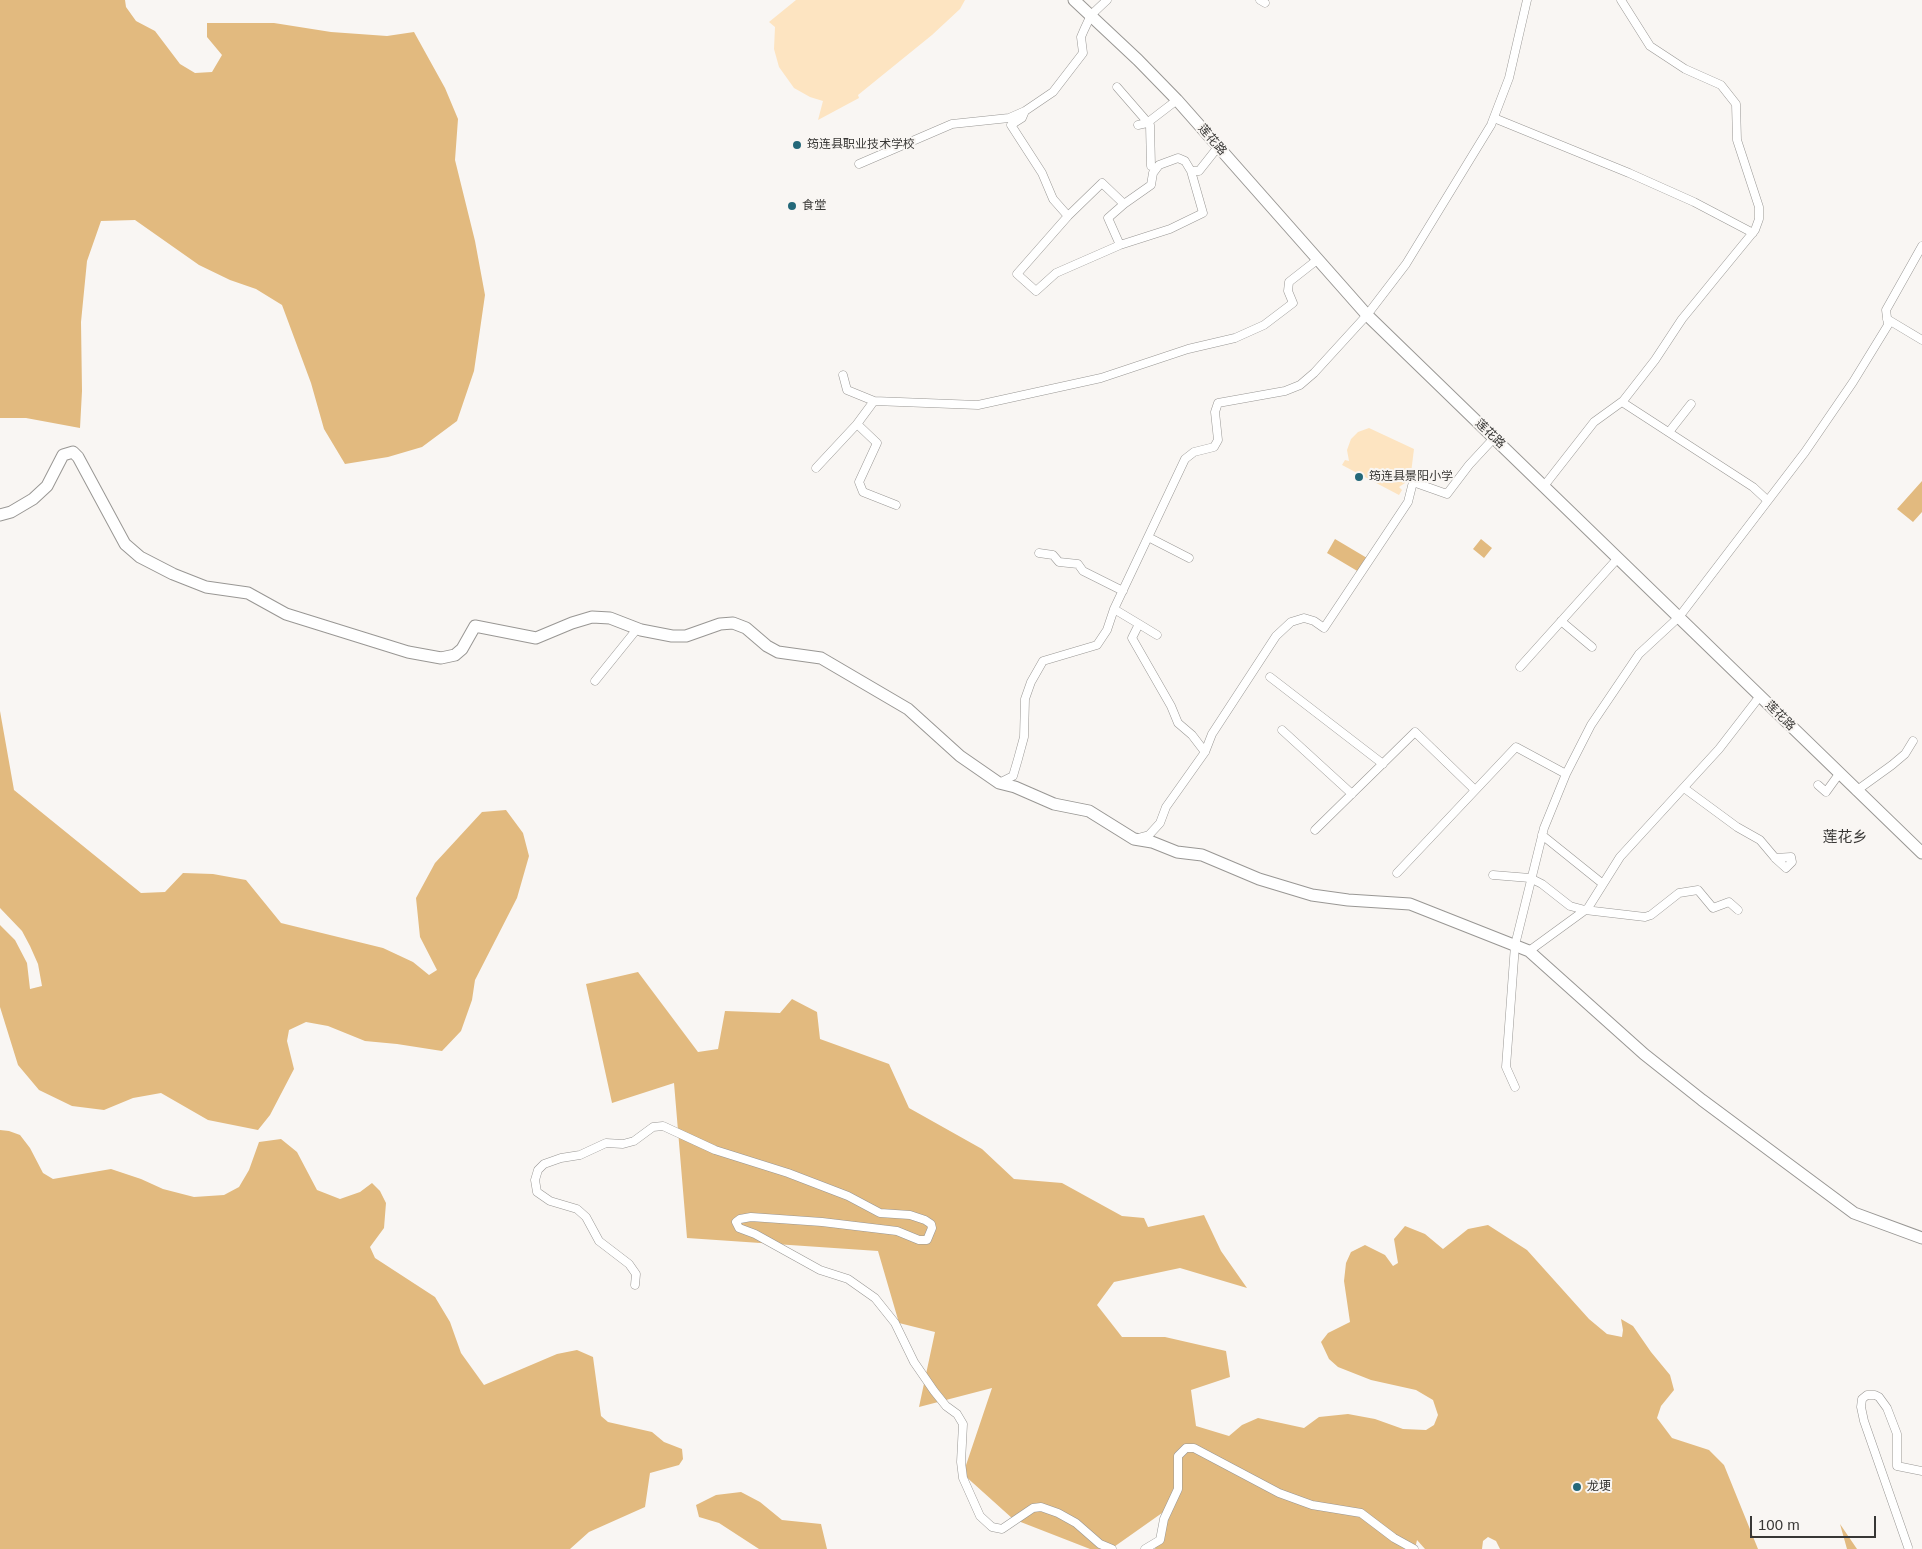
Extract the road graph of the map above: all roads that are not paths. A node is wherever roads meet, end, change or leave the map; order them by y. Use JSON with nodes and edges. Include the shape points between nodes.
{"nodes":[{"id":1,"x":1074,"y":0,"type":"edge"},
{"id":2,"x":1107,"y":0,"type":"edge"},
{"id":3,"x":1527,"y":0,"type":"edge"},
{"id":4,"x":1621,"y":0,"type":"edge"},
{"id":5,"x":1091,"y":15,"type":"junction"},
{"id":6,"x":1117,"y":87,"type":"dead end"},
{"id":7,"x":1177,"y":100,"type":"junction"},
{"id":8,"x":1025,"y":111,"type":"junction"},
{"id":9,"x":1494,"y":118,"type":"junction"},
{"id":10,"x":1149,"y":122,"type":"junction"},
{"id":11,"x":1138,"y":125,"type":"dead end"},
{"id":12,"x":1218,"y":147,"type":"junction"},
{"id":13,"x":859,"y":164,"type":"dead end"},
{"id":14,"x":1151,"y":166,"type":"dead end"},
{"id":15,"x":1191,"y":171,"type":"junction"},
{"id":16,"x":1124,"y":204,"type":"junction"},
{"id":17,"x":1068,"y":216,"type":"junction"},
{"id":18,"x":1753,"y":233,"type":"junction"},
{"id":19,"x":1120,"y":245,"type":"junction"},
{"id":20,"x":1922,"y":246,"type":"edge"},
{"id":21,"x":1317,"y":260,"type":"junction"},
{"id":22,"x":1367,"y":315,"type":"junction"},
{"id":23,"x":1887,"y":319,"type":"junction"},
{"id":24,"x":1922,"y":340,"type":"edge"},
{"id":25,"x":842,"y":375,"type":"dead end"},
{"id":26,"x":874,"y":401,"type":"junction"},
{"id":27,"x":1622,"y":402,"type":"junction"},
{"id":28,"x":1691,"y":404,"type":"dead end"},
{"id":29,"x":857,"y":424,"type":"junction"},
{"id":30,"x":1669,"y":432,"type":"junction"},
{"id":31,"x":1494,"y":438,"type":"junction"},
{"id":32,"x":816,"y":468,"type":"dead end"},
{"id":33,"x":1544,"y":486,"type":"junction"},
{"id":34,"x":1767,"y":500,"type":"junction"},
{"id":35,"x":896,"y":504,"type":"dead end"},
{"id":36,"x":0,"y":515,"type":"edge"},
{"id":37,"x":1148,"y":537,"type":"junction"},
{"id":38,"x":1039,"y":553,"type":"dead end"},
{"id":39,"x":1189,"y":558,"type":"dead end"},
{"id":40,"x":1618,"y":558,"type":"junction"},
{"id":41,"x":1123,"y":591,"type":"junction"},
{"id":42,"x":1114,"y":609,"type":"junction"},
{"id":43,"x":1679,"y":617,"type":"junction"},
{"id":44,"x":1561,"y":621,"type":"junction"},
{"id":45,"x":1139,"y":624,"type":"junction"},
{"id":46,"x":637,"y":629,"type":"junction"},
{"id":47,"x":1157,"y":635,"type":"dead end"},
{"id":48,"x":1592,"y":647,"type":"dead end"},
{"id":49,"x":1520,"y":667,"type":"dead end"},
{"id":50,"x":1270,"y":678,"type":"dead end"},
{"id":51,"x":594,"y":681,"type":"dead end"},
{"id":52,"x":1760,"y":696,"type":"junction"},
{"id":53,"x":1282,"y":730,"type":"dead end"},
{"id":54,"x":1913,"y":741,"type":"dead end"},
{"id":55,"x":1205,"y":752,"type":"junction"},
{"id":56,"x":1383,"y":764,"type":"junction"},
{"id":57,"x":1566,"y":774,"type":"junction"},
{"id":58,"x":1839,"y":774,"type":"junction"},
{"id":59,"x":1000,"y":784,"type":"junction"},
{"id":60,"x":1818,"y":785,"type":"dead end"},
{"id":61,"x":1684,"y":788,"type":"junction"},
{"id":62,"x":1475,"y":790,"type":"junction"},
{"id":63,"x":1856,"y":790,"type":"junction"},
{"id":64,"x":1352,"y":794,"type":"junction"},
{"id":65,"x":1315,"y":830,"type":"dead end"},
{"id":66,"x":1542,"y":836,"type":"junction"},
{"id":67,"x":1134,"y":839,"type":"junction"},
{"id":68,"x":1922,"y":854,"type":"edge"},
{"id":69,"x":1775,"y":858,"type":"dead end"},
{"id":70,"x":1397,"y":873,"type":"dead end"},
{"id":71,"x":1493,"y":875,"type":"dead end"},
{"id":72,"x":1530,"y":878,"type":"junction"},
{"id":73,"x":1603,"y":884,"type":"junction"},
{"id":74,"x":1585,"y":910,"type":"junction"},
{"id":75,"x":1738,"y":910,"type":"dead end"},
{"id":76,"x":1515,"y":945,"type":"junction"},
{"id":77,"x":1529,"y":951,"type":"junction"},
{"id":78,"x":1515,"y":1087,"type":"dead end"},
{"id":79,"x":1922,"y":1238,"type":"edge"},
{"id":80,"x":635,"y":1285,"type":"dead end"},
{"id":81,"x":1922,"y":1471,"type":"edge"},
{"id":82,"x":1908,"y":1548,"type":"dead end"},
{"id":83,"x":1112,"y":1549,"type":"edge"},
{"id":84,"x":1145,"y":1549,"type":"edge"},
{"id":85,"x":1414,"y":1549,"type":"edge"}],
"edges":[{"from":1,"to":5,"type":"street","name":"莲花路"},
{"from":2,"to":5,"type":"street"},
{"from":3,"to":9,"type":"street","via":[[1509,78]]},
{"from":4,"to":18,"type":"street","via":[[1650,46],[1685,70],[1721,86],[1736,104],[1737,140],[1759,207],[1759,219]]},
{"from":5,"to":7,"type":"street","name":"莲花路"},
{"from":5,"to":8,"type":"street","via":[[1081,37],[1083,53],[1052,92]]},
{"from":6,"to":10,"type":"street"},
{"from":7,"to":10,"type":"street"},
{"from":7,"to":12,"type":"street","name":"莲花路"},
{"from":8,"to":13,"type":"street","via":[[1009,118],[952,124]]},
{"from":8,"to":17,"type":"street","via":[[1022,118],[1011,125],[1042,173],[1053,199]]},
{"from":9,"to":18,"type":"street","via":[[1629,173]]},
{"from":9,"to":22,"type":"street","via":[[1406,264]]},
{"from":10,"to":11,"type":"street"},
{"from":10,"to":14,"type":"street"},
{"from":12,"to":15,"type":"street","via":[[1199,171]]},
{"from":12,"to":21,"type":"street","name":"莲花路"},
{"from":15,"to":16,"type":"street","via":[[1185,161],[1178,158],[1158,165],[1151,185]]},
{"from":15,"to":19,"type":"street","via":[[1203,213],[1170,229]]},
{"from":16,"to":17,"type":"street","via":[[1102,183]]},
{"from":16,"to":19,"type":"street","via":[[1108,218]]},
{"from":17,"to":19,"type":"street","via":[[1017,274],[1036,291],[1056,273]]},
{"from":18,"to":27,"type":"street","via":[[1682,319]]},
{"from":20,"to":23,"type":"street","via":[[1886,310]]},
{"from":21,"to":22,"type":"street","name":"莲花路"},
{"from":21,"to":26,"type":"street","via":[[1289,282],[1288,291],[1293,303],[1273,320],[1235,338],[1188,349],[1101,378],[978,405]]},
{"from":22,"to":31,"type":"street","name":"莲花路"},
{"from":22,"to":37,"type":"street","via":[[1300,385],[1285,391],[1218,403],[1215,412],[1218,440],[1214,447],[1194,452],[1185,459]]},
{"from":23,"to":24,"type":"street"},
{"from":23,"to":34,"type":"street","via":[[1888,324],[1853,382]]},
{"from":25,"to":26,"type":"street","via":[[846,390]]},
{"from":26,"to":29,"type":"street"},
{"from":27,"to":30,"type":"street"},
{"from":27,"to":33,"type":"street","via":[[1594,422]]},
{"from":28,"to":30,"type":"street"},
{"from":29,"to":32,"type":"street"},
{"from":29,"to":35,"type":"street","via":[[877,443],[859,482],[863,492]]},
{"from":30,"to":34,"type":"street","via":[[1753,487]]},
{"from":31,"to":33,"type":"street","name":"莲花路"},
{"from":31,"to":55,"type":"street","via":[[1447,494],[1413,482],[1408,502],[1324,628],[1304,618],[1291,622],[1276,636],[1212,734]]},
{"from":33,"to":40,"type":"street","name":"莲花路"},
{"from":34,"to":43,"type":"street"},
{"from":36,"to":46,"type":"street","via":[[12,512],[32,499],[47,486],[63,455],[73,452],[125,544],[140,556],[173,574],[206,586],[248,593],[286,614],[408,652],[441,658],[455,655],[462,649],[476,626],[536,638],[592,617],[610,618]]},
{"from":37,"to":39,"type":"street"},
{"from":37,"to":41,"type":"street"},
{"from":38,"to":41,"type":"street","via":[[1053,555],[1059,562],[1078,564],[1083,571]]},
{"from":40,"to":43,"type":"street","name":"莲花路"},
{"from":40,"to":44,"type":"street"},
{"from":41,"to":42,"type":"street"},
{"from":42,"to":45,"type":"street"},
{"from":42,"to":59,"type":"street","via":[[1107,630],[1097,645],[1043,661],[1025,699],[1024,736],[1013,776]]},
{"from":43,"to":52,"type":"street","name":"莲花路"},
{"from":43,"to":57,"type":"street","via":[[1639,654],[1591,726]]},
{"from":44,"to":48,"type":"street"},
{"from":44,"to":49,"type":"street"},
{"from":45,"to":47,"type":"street"},
{"from":45,"to":55,"type":"street","via":[[1132,638],[1178,724]]},
{"from":46,"to":51,"type":"street"},
{"from":46,"to":59,"type":"street","via":[[686,636],[720,624],[733,623],[746,628],[778,652],[821,658],[908,709],[960,756]]},
{"from":50,"to":56,"type":"street"},
{"from":52,"to":58,"type":"street","name":"莲花路"},
{"from":52,"to":61,"type":"street"},
{"from":53,"to":64,"type":"street"},
{"from":54,"to":63,"type":"street","via":[[1892,765]]},
{"from":55,"to":67,"type":"street","via":[[1166,808],[1160,823],[1149,835]]},
{"from":56,"to":62,"type":"street","via":[[1415,732]]},
{"from":56,"to":64,"type":"street"},
{"from":57,"to":62,"type":"street","via":[[1516,746]]},
{"from":57,"to":66,"type":"street"},
{"from":58,"to":60,"type":"street","via":[[1826,792]]},
{"from":58,"to":63,"type":"street","name":"莲花路"},
{"from":59,"to":67,"type":"street","via":[[1054,804],[1089,811]]},
{"from":61,"to":69,"type":"street","via":[[1737,828],[1760,840]]},
{"from":61,"to":73,"type":"street","via":[[1620,857]]},
{"from":62,"to":70,"type":"street"},
{"from":63,"to":68,"type":"street","name":"莲花路"},
{"from":64,"to":65,"type":"street"},
{"from":66,"to":72,"type":"street"},
{"from":66,"to":73,"type":"street"},
{"from":67,"to":76,"type":"street","via":[[1177,852],[1202,855],[1259,879],[1312,895],[1410,904]]},
{"from":71,"to":72,"type":"street"},
{"from":72,"to":74,"type":"street","via":[[1570,906]]},
{"from":72,"to":76,"type":"street"},
{"from":73,"to":74,"type":"street"},
{"from":74,"to":75,"type":"street","via":[[1644,917],[1679,893],[1698,890],[1713,908],[1729,902]]},
{"from":74,"to":77,"type":"street"},
{"from":76,"to":77,"type":"street"},
{"from":76,"to":78,"type":"street","via":[[1506,1067]]},
{"from":77,"to":79,"type":"street","via":[[1644,1054],[1854,1213]]},
{"from":80,"to":83,"type":"street","via":[[636,1274],[629,1264],[599,1242],[577,1209],[550,1201],[537,1192],[535,1180],[544,1164],[580,1155],[606,1143],[624,1144],[653,1127],[664,1126],[715,1150],[848,1196],[880,1213],[910,1215],[925,1220],[932,1228],[927,1240],[896,1231],[813,1221],[751,1217],[736,1222],[739,1228],[820,1270],[848,1279],[875,1298],[895,1323],[919,1369],[946,1406],[958,1414],[963,1424],[960,1462],[963,1478],[980,1516],[992,1527],[1002,1529],[1033,1508],[1041,1508],[1076,1523],[1100,1544]]},
{"from":81,"to":82,"type":"street","via":[[1897,1466],[1897,1434],[1887,1408],[1879,1397],[1866,1395],[1861,1408],[1864,1421]]},
{"from":84,"to":85,"type":"street","via":[[1160,1540],[1164,1519],[1178,1489],[1178,1456],[1186,1448],[1194,1448],[1279,1493],[1312,1505],[1361,1514]]}]}
